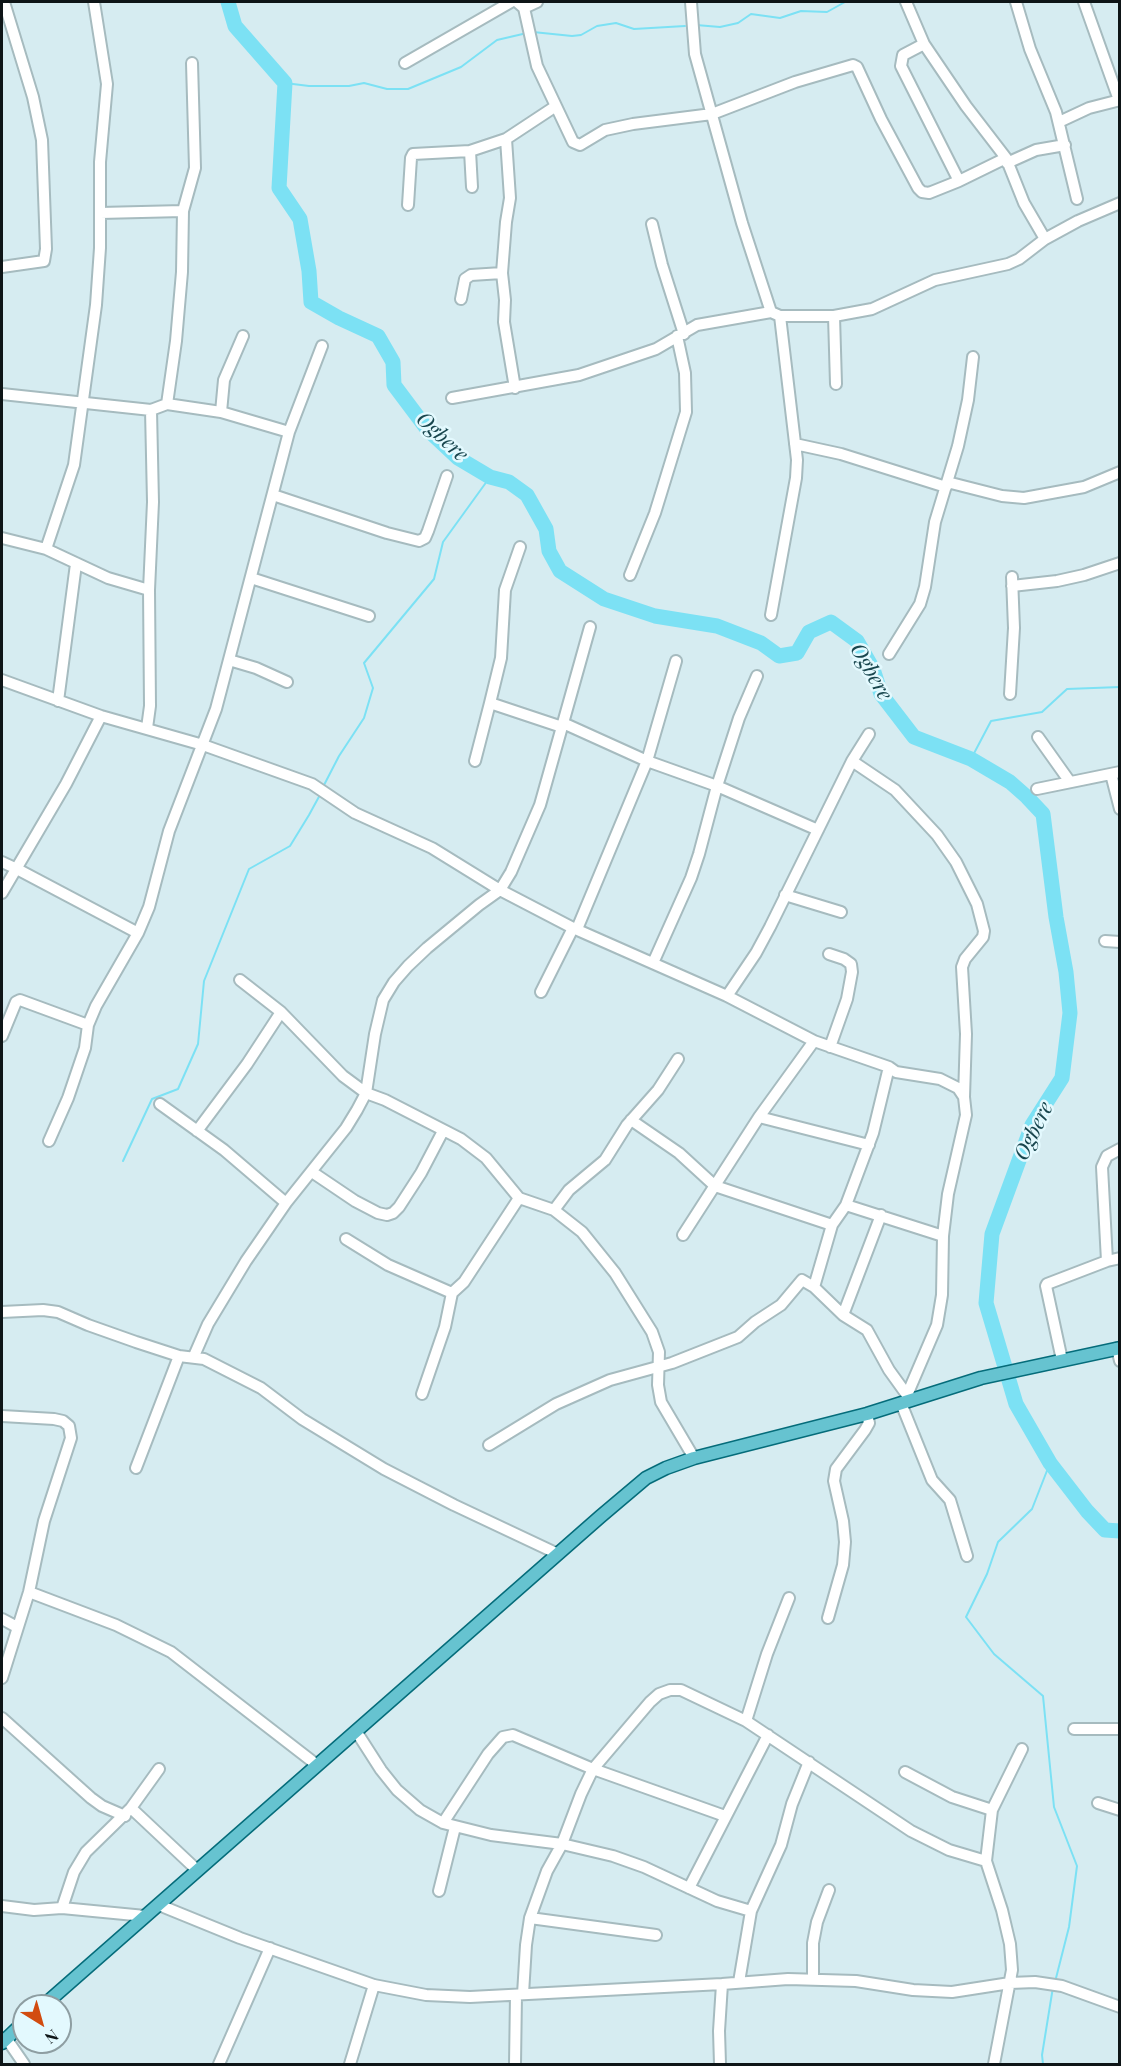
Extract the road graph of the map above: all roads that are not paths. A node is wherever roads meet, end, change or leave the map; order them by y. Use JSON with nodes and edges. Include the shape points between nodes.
{"nodes":[{"id":1,"x":4,"y":2,"type":"edge"},
{"id":2,"x":94,"y":2,"type":"edge"},
{"id":3,"x":511,"y":2,"type":"edge"},
{"id":4,"x":537,"y":2,"type":"edge"},
{"id":5,"x":691,"y":2,"type":"edge"},
{"id":6,"x":906,"y":2,"type":"edge"},
{"id":7,"x":1016,"y":2,"type":"edge"},
{"id":8,"x":1084,"y":2,"type":"edge"},
{"id":9,"x":521,"y":4,"type":"edge"},
{"id":10,"x":924,"y":44,"type":"junction"},
{"id":11,"x":192,"y":63,"type":"dead end"},
{"id":12,"x":405,"y":63,"type":"dead end"},
{"id":13,"x":1119,"y":100,"type":"edge"},
{"id":14,"x":556,"y":106,"type":"junction"},
{"id":15,"x":712,"y":114,"type":"junction"},
{"id":16,"x":1059,"y":122,"type":"junction"},
{"id":17,"x":506,"y":139,"type":"junction"},
{"id":18,"x":1065,"y":145,"type":"junction"},
{"id":19,"x":470,"y":151,"type":"junction"},
{"id":20,"x":1006,"y":160,"type":"junction"},
{"id":21,"x":959,"y":181,"type":"junction"},
{"id":22,"x":471,"y":187,"type":"dead end"},
{"id":23,"x":1077,"y":199,"type":"dead end"},
{"id":24,"x":1119,"y":204,"type":"edge"},
{"id":25,"x":408,"y":205,"type":"dead end"},
{"id":26,"x":183,"y":211,"type":"junction"},
{"id":27,"x":100,"y":213,"type":"junction"},
{"id":28,"x":652,"y":224,"type":"dead end"},
{"id":29,"x":1045,"y":239,"type":"junction"},
{"id":30,"x":2,"y":267,"type":"edge"},
{"id":31,"x":502,"y":273,"type":"junction"},
{"id":32,"x":461,"y":298,"type":"dead end"},
{"id":33,"x":775,"y":314,"type":"junction"},
{"id":34,"x":834,"y":316,"type":"junction"},
{"id":35,"x":680,"y":335,"type":"junction"},
{"id":36,"x":243,"y":336,"type":"dead end"},
{"id":37,"x":322,"y":346,"type":"dead end"},
{"id":38,"x":973,"y":357,"type":"dead end"},
{"id":39,"x":836,"y":384,"type":"dead end"},
{"id":40,"x":515,"y":388,"type":"junction"},
{"id":41,"x":2,"y":394,"type":"edge"},
{"id":42,"x":452,"y":398,"type":"dead end"},
{"id":43,"x":83,"y":403,"type":"junction"},
{"id":44,"x":167,"y":404,"type":"junction"},
{"id":45,"x":151,"y":410,"type":"junction"},
{"id":46,"x":221,"y":412,"type":"junction"},
{"id":47,"x":289,"y":432,"type":"junction"},
{"id":48,"x":795,"y":444,"type":"junction"},
{"id":49,"x":1119,"y":471,"type":"edge"},
{"id":50,"x":447,"y":476,"type":"dead end"},
{"id":51,"x":946,"y":485,"type":"junction"},
{"id":52,"x":273,"y":495,"type":"junction"},
{"id":53,"x":2,"y":538,"type":"edge"},
{"id":54,"x":520,"y":547,"type":"dead end"},
{"id":55,"x":46,"y":549,"type":"junction"},
{"id":56,"x":1119,"y":563,"type":"edge"},
{"id":57,"x":76,"y":564,"type":"junction"},
{"id":58,"x":630,"y":575,"type":"dead end"},
{"id":59,"x":251,"y":578,"type":"junction"},
{"id":60,"x":149,"y":590,"type":"junction"},
{"id":61,"x":771,"y":615,"type":"dead end"},
{"id":62,"x":369,"y":616,"type":"dead end"},
{"id":63,"x":590,"y":627,"type":"dead end"},
{"id":64,"x":889,"y":654,"type":"dead end"},
{"id":65,"x":229,"y":660,"type":"junction"},
{"id":66,"x":676,"y":661,"type":"dead end"},
{"id":67,"x":758,"y":676,"type":"dead end"},
{"id":68,"x":2,"y":680,"type":"edge"},
{"id":69,"x":287,"y":682,"type":"dead end"},
{"id":70,"x":1010,"y":694,"type":"dead end"},
{"id":71,"x":58,"y":701,"type":"junction"},
{"id":72,"x":490,"y":702,"type":"junction"},
{"id":73,"x":101,"y":716,"type":"junction"},
{"id":74,"x":562,"y":725,"type":"junction"},
{"id":75,"x":147,"y":728,"type":"junction"},
{"id":76,"x":869,"y":734,"type":"dead end"},
{"id":77,"x":1038,"y":737,"type":"dead end"},
{"id":78,"x":203,"y":745,"type":"junction"},
{"id":79,"x":475,"y":761,"type":"dead end"},
{"id":80,"x":647,"y":761,"type":"junction"},
{"id":81,"x":852,"y":761,"type":"junction"},
{"id":82,"x":1115,"y":773,"type":"edge"},
{"id":83,"x":1070,"y":782,"type":"junction"},
{"id":84,"x":717,"y":786,"type":"junction"},
{"id":85,"x":1037,"y":789,"type":"dead end"},
{"id":86,"x":1119,"y":809,"type":"edge"},
{"id":87,"x":818,"y":830,"type":"junction"},
{"id":88,"x":2,"y":862,"type":"edge"},
{"id":89,"x":17,"y":868,"type":"junction"},
{"id":90,"x":500,"y":890,"type":"junction"},
{"id":91,"x":2,"y":893,"type":"edge"},
{"id":92,"x":785,"y":895,"type":"junction"},
{"id":93,"x":841,"y":912,"type":"dead end"},
{"id":94,"x":575,"y":928,"type":"junction"},
{"id":95,"x":138,"y":933,"type":"junction"},
{"id":96,"x":1106,"y":941,"type":"dead end"},
{"id":97,"x":1119,"y":942,"type":"edge"},
{"id":98,"x":829,"y":954,"type":"dead end"},
{"id":99,"x":653,"y":963,"type":"junction"},
{"id":100,"x":240,"y":980,"type":"dead end"},
{"id":101,"x":541,"y":992,"type":"dead end"},
{"id":102,"x":727,"y":996,"type":"junction"},
{"id":103,"x":281,"y":1012,"type":"junction"},
{"id":104,"x":88,"y":1025,"type":"junction"},
{"id":105,"x":2,"y":1036,"type":"edge"},
{"id":106,"x":814,"y":1041,"type":"junction"},
{"id":107,"x":830,"y":1047,"type":"junction"},
{"id":108,"x":678,"y":1059,"type":"dead end"},
{"id":109,"x":889,"y":1067,"type":"junction"},
{"id":110,"x":366,"y":1093,"type":"junction"},
{"id":111,"x":964,"y":1097,"type":"junction"},
{"id":112,"x":160,"y":1104,"type":"dead end"},
{"id":113,"x":759,"y":1117,"type":"junction"},
{"id":114,"x":631,"y":1120,"type":"junction"},
{"id":115,"x":197,"y":1131,"type":"junction"},
{"id":116,"x":443,"y":1131,"type":"junction"},
{"id":117,"x":49,"y":1141,"type":"dead end"},
{"id":118,"x":868,"y":1145,"type":"junction"},
{"id":119,"x":1119,"y":1149,"type":"edge"},
{"id":120,"x":312,"y":1172,"type":"junction"},
{"id":121,"x":714,"y":1186,"type":"junction"},
{"id":122,"x":519,"y":1198,"type":"junction"},
{"id":123,"x":286,"y":1203,"type":"junction"},
{"id":124,"x":846,"y":1205,"type":"junction"},
{"id":125,"x":554,"y":1210,"type":"junction"},
{"id":126,"x":881,"y":1215,"type":"junction"},
{"id":127,"x":832,"y":1225,"type":"junction"},
{"id":128,"x":682,"y":1235,"type":"dead end"},
{"id":129,"x":943,"y":1236,"type":"junction"},
{"id":130,"x":346,"y":1239,"type":"dead end"},
{"id":131,"x":1119,"y":1258,"type":"edge"},
{"id":132,"x":1107,"y":1261,"type":"junction"},
{"id":133,"x":814,"y":1287,"type":"junction"},
{"id":134,"x":452,"y":1293,"type":"junction"},
{"id":135,"x":2,"y":1312,"type":"edge"},
{"id":136,"x":843,"y":1315,"type":"junction"},
{"id":137,"x":1118,"y":1348,"type":"edge"},
{"id":138,"x":179,"y":1356,"type":"junction"},
{"id":139,"x":194,"y":1356,"type":"junction"},
{"id":140,"x":1062,"y":1360,"type":"junction"},
{"id":141,"x":1119,"y":1361,"type":"edge"},
{"id":142,"x":658,"y":1367,"type":"junction"},
{"id":143,"x":422,"y":1394,"type":"dead end"},
{"id":144,"x":906,"y":1400,"type":"junction"},
{"id":145,"x":867,"y":1414,"type":"junction"},
{"id":146,"x":2,"y":1416,"type":"edge"},
{"id":147,"x":489,"y":1445,"type":"dead end"},
{"id":148,"x":694,"y":1458,"type":"junction"},
{"id":149,"x":136,"y":1468,"type":"dead end"},
{"id":150,"x":558,"y":1554,"type":"junction"},
{"id":151,"x":967,"y":1556,"type":"dead end"},
{"id":152,"x":29,"y":1592,"type":"junction"},
{"id":153,"x":789,"y":1598,"type":"dead end"},
{"id":154,"x":828,"y":1618,"type":"dead end"},
{"id":155,"x":2,"y":1619,"type":"edge"},
{"id":156,"x":17,"y":1627,"type":"junction"},
{"id":157,"x":2,"y":1678,"type":"edge"},
{"id":158,"x":2,"y":1718,"type":"edge"},
{"id":159,"x":746,"y":1721,"type":"junction"},
{"id":160,"x":1074,"y":1728,"type":"dead end"},
{"id":161,"x":1119,"y":1729,"type":"edge"},
{"id":162,"x":356,"y":1731,"type":"junction"},
{"id":163,"x":768,"y":1735,"type":"junction"},
{"id":164,"x":1022,"y":1749,"type":"dead end"},
{"id":165,"x":809,"y":1762,"type":"junction"},
{"id":166,"x":317,"y":1765,"type":"junction"},
{"id":167,"x":159,"y":1769,"type":"dead end"},
{"id":168,"x":593,"y":1769,"type":"junction"},
{"id":169,"x":905,"y":1772,"type":"dead end"},
{"id":170,"x":1098,"y":1803,"type":"dead end"},
{"id":171,"x":992,"y":1810,"type":"junction"},
{"id":172,"x":1119,"y":1810,"type":"edge"},
{"id":173,"x":128,"y":1812,"type":"junction"},
{"id":174,"x":725,"y":1816,"type":"junction"},
{"id":175,"x":443,"y":1823,"type":"junction"},
{"id":176,"x":455,"y":1827,"type":"junction"},
{"id":177,"x":562,"y":1844,"type":"junction"},
{"id":178,"x":986,"y":1861,"type":"junction"},
{"id":179,"x":197,"y":1870,"type":"junction"},
{"id":180,"x":689,"y":1888,"type":"junction"},
{"id":181,"x":829,"y":1890,"type":"dead end"},
{"id":182,"x":439,"y":1891,"type":"dead end"},
{"id":183,"x":159,"y":1905,"type":"junction"},
{"id":184,"x":2,"y":1906,"type":"edge"},
{"id":185,"x":62,"y":1908,"type":"junction"},
{"id":186,"x":751,"y":1911,"type":"junction"},
{"id":187,"x":145,"y":1916,"type":"junction"},
{"id":188,"x":530,"y":1918,"type":"junction"},
{"id":189,"x":656,"y":1935,"type":"dead end"},
{"id":190,"x":270,"y":1948,"type":"junction"},
{"id":191,"x":813,"y":1979,"type":"junction"},
{"id":192,"x":739,"y":1982,"type":"junction"},
{"id":193,"x":1010,"y":1983,"type":"junction"},
{"id":194,"x":722,"y":1984,"type":"junction"},
{"id":195,"x":374,"y":1985,"type":"junction"},
{"id":196,"x":57,"y":1994,"type":"edge"},
{"id":197,"x":519,"y":1995,"type":"junction"},
{"id":198,"x":1119,"y":2007,"type":"edge"},
{"id":199,"x":4,"y":2040,"type":"edge"},
{"id":200,"x":24,"y":2064,"type":"edge"},
{"id":201,"x":219,"y":2064,"type":"edge"},
{"id":202,"x":350,"y":2064,"type":"edge"},
{"id":203,"x":515,"y":2064,"type":"edge"},
{"id":204,"x":720,"y":2064,"type":"edge"},
{"id":205,"x":994,"y":2064,"type":"edge"}],
"edges":[{"from":1,"to":30,"type":"street","via":[[42,140],[46,249],[44,261]]},
{"from":2,"to":27,"type":"street","via":[[107,84]]},
{"from":3,"to":12,"type":"street"},
{"from":4,"to":9,"type":"street"},
{"from":5,"to":15,"type":"street","via":[[695,54]]},
{"from":6,"to":10,"type":"street"},
{"from":7,"to":16,"type":"street"},
{"from":8,"to":13,"type":"street"},
{"from":9,"to":14,"type":"street","via":[[537,66]]},
{"from":10,"to":20,"type":"street"},
{"from":10,"to":21,"type":"street","via":[[903,56],[901,66]]},
{"from":11,"to":26,"type":"street","via":[[195,168]]},
{"from":13,"to":16,"type":"street"},
{"from":14,"to":15,"type":"street","via":[[573,142],[580,145],[605,130]]},
{"from":14,"to":17,"type":"street"},
{"from":15,"to":21,"type":"street","via":[[853,65],[918,188],[928,192]]},
{"from":15,"to":33,"type":"street","via":[[740,214]]},
{"from":16,"to":18,"type":"street"},
{"from":17,"to":19,"type":"street"},
{"from":17,"to":31,"type":"street","via":[[510,198]]},
{"from":18,"to":20,"type":"street"},
{"from":18,"to":23,"type":"street"},
{"from":19,"to":22,"type":"street"},
{"from":19,"to":25,"type":"street","via":[[413,154]]},
{"from":20,"to":21,"type":"street"},
{"from":20,"to":29,"type":"street"},
{"from":24,"to":29,"type":"street"},
{"from":26,"to":27,"type":"street"},
{"from":26,"to":44,"type":"street","via":[[182,272]]},
{"from":27,"to":43,"type":"street","via":[[96,305]]},
{"from":28,"to":35,"type":"street"},
{"from":29,"to":34,"type":"street","via":[[1008,264],[935,280],[872,309]]},
{"from":31,"to":32,"type":"street","via":[[471,275],[465,279]]},
{"from":31,"to":40,"type":"street","via":[[504,322]]},
{"from":33,"to":34,"type":"street"},
{"from":33,"to":35,"type":"street","via":[[698,324]]},
{"from":33,"to":48,"type":"street"},
{"from":34,"to":39,"type":"street"},
{"from":35,"to":40,"type":"street","via":[[656,349],[579,375]]},
{"from":35,"to":58,"type":"street","via":[[686,412],[655,513]]},
{"from":36,"to":46,"type":"street","via":[[224,380]]},
{"from":37,"to":47,"type":"street"},
{"from":38,"to":51,"type":"street","via":[[968,400]]},
{"from":40,"to":42,"type":"street"},
{"from":41,"to":43,"type":"street"},
{"from":43,"to":45,"type":"street"},
{"from":43,"to":55,"type":"street","via":[[74,465]]},
{"from":44,"to":45,"type":"street"},
{"from":44,"to":46,"type":"street"},
{"from":45,"to":60,"type":"street","via":[[153,502]]},
{"from":46,"to":47,"type":"street"},
{"from":47,"to":52,"type":"street"},
{"from":48,"to":51,"type":"street"},
{"from":48,"to":61,"type":"street","via":[[796,478]]},
{"from":49,"to":51,"type":"street","via":[[1084,487],[1024,498]]},
{"from":50,"to":52,"type":"street","via":[[428,531],[419,541]]},
{"from":51,"to":64,"type":"street","via":[[920,604]]},
{"from":52,"to":59,"type":"street"},
{"from":53,"to":55,"type":"street"},
{"from":54,"to":72,"type":"street","via":[[505,590],[501,658]]},
{"from":55,"to":57,"type":"street"},
{"from":56,"to":70,"type":"street","via":[[1066,579],[1012,581]]},
{"from":57,"to":60,"type":"street"},
{"from":57,"to":71,"type":"street"},
{"from":59,"to":62,"type":"street"},
{"from":59,"to":65,"type":"street"},
{"from":60,"to":75,"type":"street"},
{"from":63,"to":74,"type":"street"},
{"from":65,"to":69,"type":"street"},
{"from":65,"to":78,"type":"street"},
{"from":66,"to":80,"type":"street"},
{"from":67,"to":84,"type":"street","via":[[739,718]]},
{"from":68,"to":71,"type":"street"},
{"from":71,"to":73,"type":"street"},
{"from":72,"to":74,"type":"street"},
{"from":72,"to":79,"type":"street"},
{"from":73,"to":75,"type":"street"},
{"from":73,"to":89,"type":"street"},
{"from":74,"to":80,"type":"street"},
{"from":74,"to":90,"type":"street","via":[[540,805]]},
{"from":75,"to":78,"type":"street"},
{"from":76,"to":81,"type":"street"},
{"from":77,"to":83,"type":"street"},
{"from":78,"to":90,"type":"street","via":[[312,784],[355,813],[432,848]]},
{"from":78,"to":95,"type":"street","via":[[169,831]]},
{"from":80,"to":84,"type":"street"},
{"from":80,"to":94,"type":"street"},
{"from":81,"to":87,"type":"street"},
{"from":81,"to":111,"type":"street","via":[[895,790],[937,835],[977,904],[983,937],[962,967]]},
{"from":82,"to":83,"type":"street"},
{"from":82,"to":86,"type":"street"},
{"from":83,"to":85,"type":"street"},
{"from":84,"to":87,"type":"street"},
{"from":84,"to":99,"type":"street","via":[[694,870]]},
{"from":87,"to":92,"type":"street"},
{"from":88,"to":89,"type":"street"},
{"from":89,"to":91,"type":"street"},
{"from":89,"to":95,"type":"street"},
{"from":90,"to":94,"type":"street"},
{"from":90,"to":110,"type":"street","via":[[427,948],[394,982],[384,1000],[375,1034]]},
{"from":92,"to":93,"type":"street"},
{"from":92,"to":102,"type":"street","via":[[756,953]]},
{"from":94,"to":99,"type":"street"},
{"from":94,"to":101,"type":"street"},
{"from":95,"to":104,"type":"street"},
{"from":96,"to":97,"type":"street"},
{"from":98,"to":107,"type":"street","via":[[851,964],[852,972]]},
{"from":99,"to":102,"type":"street"},
{"from":100,"to":103,"type":"street"},
{"from":102,"to":106,"type":"street"},
{"from":103,"to":110,"type":"street","via":[[343,1076]]},
{"from":103,"to":115,"type":"street"},
{"from":104,"to":105,"type":"street","via":[[20,1000]]},
{"from":104,"to":117,"type":"street","via":[[85,1048]]},
{"from":106,"to":107,"type":"street"},
{"from":106,"to":113,"type":"street"},
{"from":107,"to":109,"type":"street"},
{"from":108,"to":114,"type":"street","via":[[658,1090]]},
{"from":109,"to":111,"type":"street","via":[[896,1072],[949,1082]]},
{"from":109,"to":118,"type":"street"},
{"from":110,"to":116,"type":"street"},
{"from":110,"to":120,"type":"street","via":[[346,1128]]},
{"from":111,"to":129,"type":"street","via":[[966,1115]]},
{"from":112,"to":115,"type":"street"},
{"from":113,"to":118,"type":"street"},
{"from":113,"to":121,"type":"street"},
{"from":114,"to":121,"type":"street","via":[[679,1154]]},
{"from":114,"to":125,"type":"street","via":[[605,1160],[569,1190]]},
{"from":115,"to":123,"type":"street"},
{"from":116,"to":120,"type":"street","via":[[399,1207],[387,1215],[355,1201]]},
{"from":116,"to":122,"type":"street","via":[[486,1158]]},
{"from":118,"to":124,"type":"street"},
{"from":119,"to":132,"type":"street","via":[[1107,1156],[1102,1167]]},
{"from":120,"to":123,"type":"street"},
{"from":121,"to":127,"type":"street"},
{"from":121,"to":128,"type":"street"},
{"from":122,"to":125,"type":"street"},
{"from":122,"to":134,"type":"street","via":[[464,1282]]},
{"from":123,"to":139,"type":"street","via":[[225,1294]]},
{"from":124,"to":126,"type":"street"},
{"from":124,"to":127,"type":"street"},
{"from":125,"to":142,"type":"street","via":[[582,1232],[615,1273],[652,1332],[659,1352]]},
{"from":126,"to":129,"type":"street"},
{"from":126,"to":136,"type":"street"},
{"from":127,"to":133,"type":"street"},
{"from":129,"to":144,"type":"street","via":[[944,1279],[937,1325]]},
{"from":130,"to":134,"type":"street","via":[[388,1265]]},
{"from":131,"to":132,"type":"street"},
{"from":132,"to":140,"type":"street","via":[[1046,1286]]},
{"from":133,"to":136,"type":"street"},
{"from":133,"to":142,"type":"street","via":[[802,1280],[782,1305],[738,1336]]},
{"from":134,"to":143,"type":"street"},
{"from":135,"to":138,"type":"street","via":[[58,1312]]},
{"from":136,"to":144,"type":"street","via":[[867,1330]]},
{"from":137,"to":140,"type":"main road"},
{"from":137,"to":141,"type":"street"},
{"from":138,"to":139,"type":"street"},
{"from":138,"to":149,"type":"street"},
{"from":139,"to":150,"type":"street","via":[[261,1388],[302,1419],[384,1469]]},
{"from":140,"to":144,"type":"main road"},
{"from":142,"to":147,"type":"street","via":[[610,1380],[556,1404]]},
{"from":142,"to":148,"type":"street","via":[[662,1402]]},
{"from":144,"to":145,"type":"main road"},
{"from":144,"to":151,"type":"street","via":[[933,1480],[950,1500]]},
{"from":145,"to":148,"type":"main road"},
{"from":145,"to":154,"type":"street","via":[[869,1423],[836,1469],[834,1481],[843,1521],[843,1565]]},
{"from":146,"to":152,"type":"street","via":[[63,1421],[69,1426],[71,1438],[44,1521]]},
{"from":148,"to":150,"type":"main road","via":[[646,1478]]},
{"from":150,"to":162,"type":"main road"},
{"from":152,"to":156,"type":"street"},
{"from":152,"to":166,"type":"street","via":[[171,1652]]},
{"from":153,"to":159,"type":"street"},
{"from":155,"to":156,"type":"street"},
{"from":156,"to":157,"type":"street"},
{"from":158,"to":173,"type":"street","via":[[91,1798],[102,1806]]},
{"from":159,"to":163,"type":"street"},
{"from":159,"to":168,"type":"street","via":[[681,1690],[670,1690],[650,1702]]},
{"from":160,"to":161,"type":"street"},
{"from":162,"to":166,"type":"main road"},
{"from":162,"to":175,"type":"street","via":[[397,1790]]},
{"from":163,"to":165,"type":"street"},
{"from":163,"to":174,"type":"street"},
{"from":164,"to":171,"type":"street"},
{"from":165,"to":178,"type":"street","via":[[911,1831],[949,1851]]},
{"from":165,"to":186,"type":"street","via":[[781,1845]]},
{"from":166,"to":179,"type":"main road"},
{"from":167,"to":173,"type":"street"},
{"from":168,"to":174,"type":"street"},
{"from":168,"to":175,"type":"street","via":[[513,1735],[503,1737]]},
{"from":168,"to":177,"type":"street"},
{"from":169,"to":171,"type":"street","via":[[952,1797]]},
{"from":170,"to":172,"type":"street"},
{"from":171,"to":178,"type":"street"},
{"from":173,"to":179,"type":"street"},
{"from":173,"to":185,"type":"street","via":[[86,1852],[74,1872]]},
{"from":174,"to":180,"type":"street"},
{"from":175,"to":176,"type":"street"},
{"from":176,"to":177,"type":"street"},
{"from":176,"to":182,"type":"street"},
{"from":177,"to":180,"type":"street","via":[[613,1856]]},
{"from":177,"to":188,"type":"street","via":[[547,1871]]},
{"from":178,"to":193,"type":"street","via":[[1010,1944]]},
{"from":179,"to":183,"type":"main road"},
{"from":180,"to":186,"type":"street"},
{"from":181,"to":191,"type":"street","via":[[813,1943]]},
{"from":183,"to":187,"type":"main road"},
{"from":183,"to":190,"type":"street"},
{"from":184,"to":185,"type":"street"},
{"from":185,"to":187,"type":"street"},
{"from":186,"to":192,"type":"street"},
{"from":187,"to":196,"type":"main road"},
{"from":188,"to":189,"type":"street"},
{"from":188,"to":197,"type":"street"},
{"from":190,"to":195,"type":"street"},
{"from":190,"to":201,"type":"street"},
{"from":191,"to":192,"type":"street"},
{"from":191,"to":193,"type":"street","via":[[932,1992]]},
{"from":192,"to":194,"type":"street"},
{"from":193,"to":198,"type":"street","via":[[1049,1983]]},
{"from":193,"to":205,"type":"street"},
{"from":194,"to":197,"type":"street"},
{"from":194,"to":204,"type":"street"},
{"from":195,"to":197,"type":"street","via":[[426,1995]]},
{"from":195,"to":202,"type":"street"},
{"from":197,"to":203,"type":"street"},
{"from":199,"to":200,"type":"street"}]}
